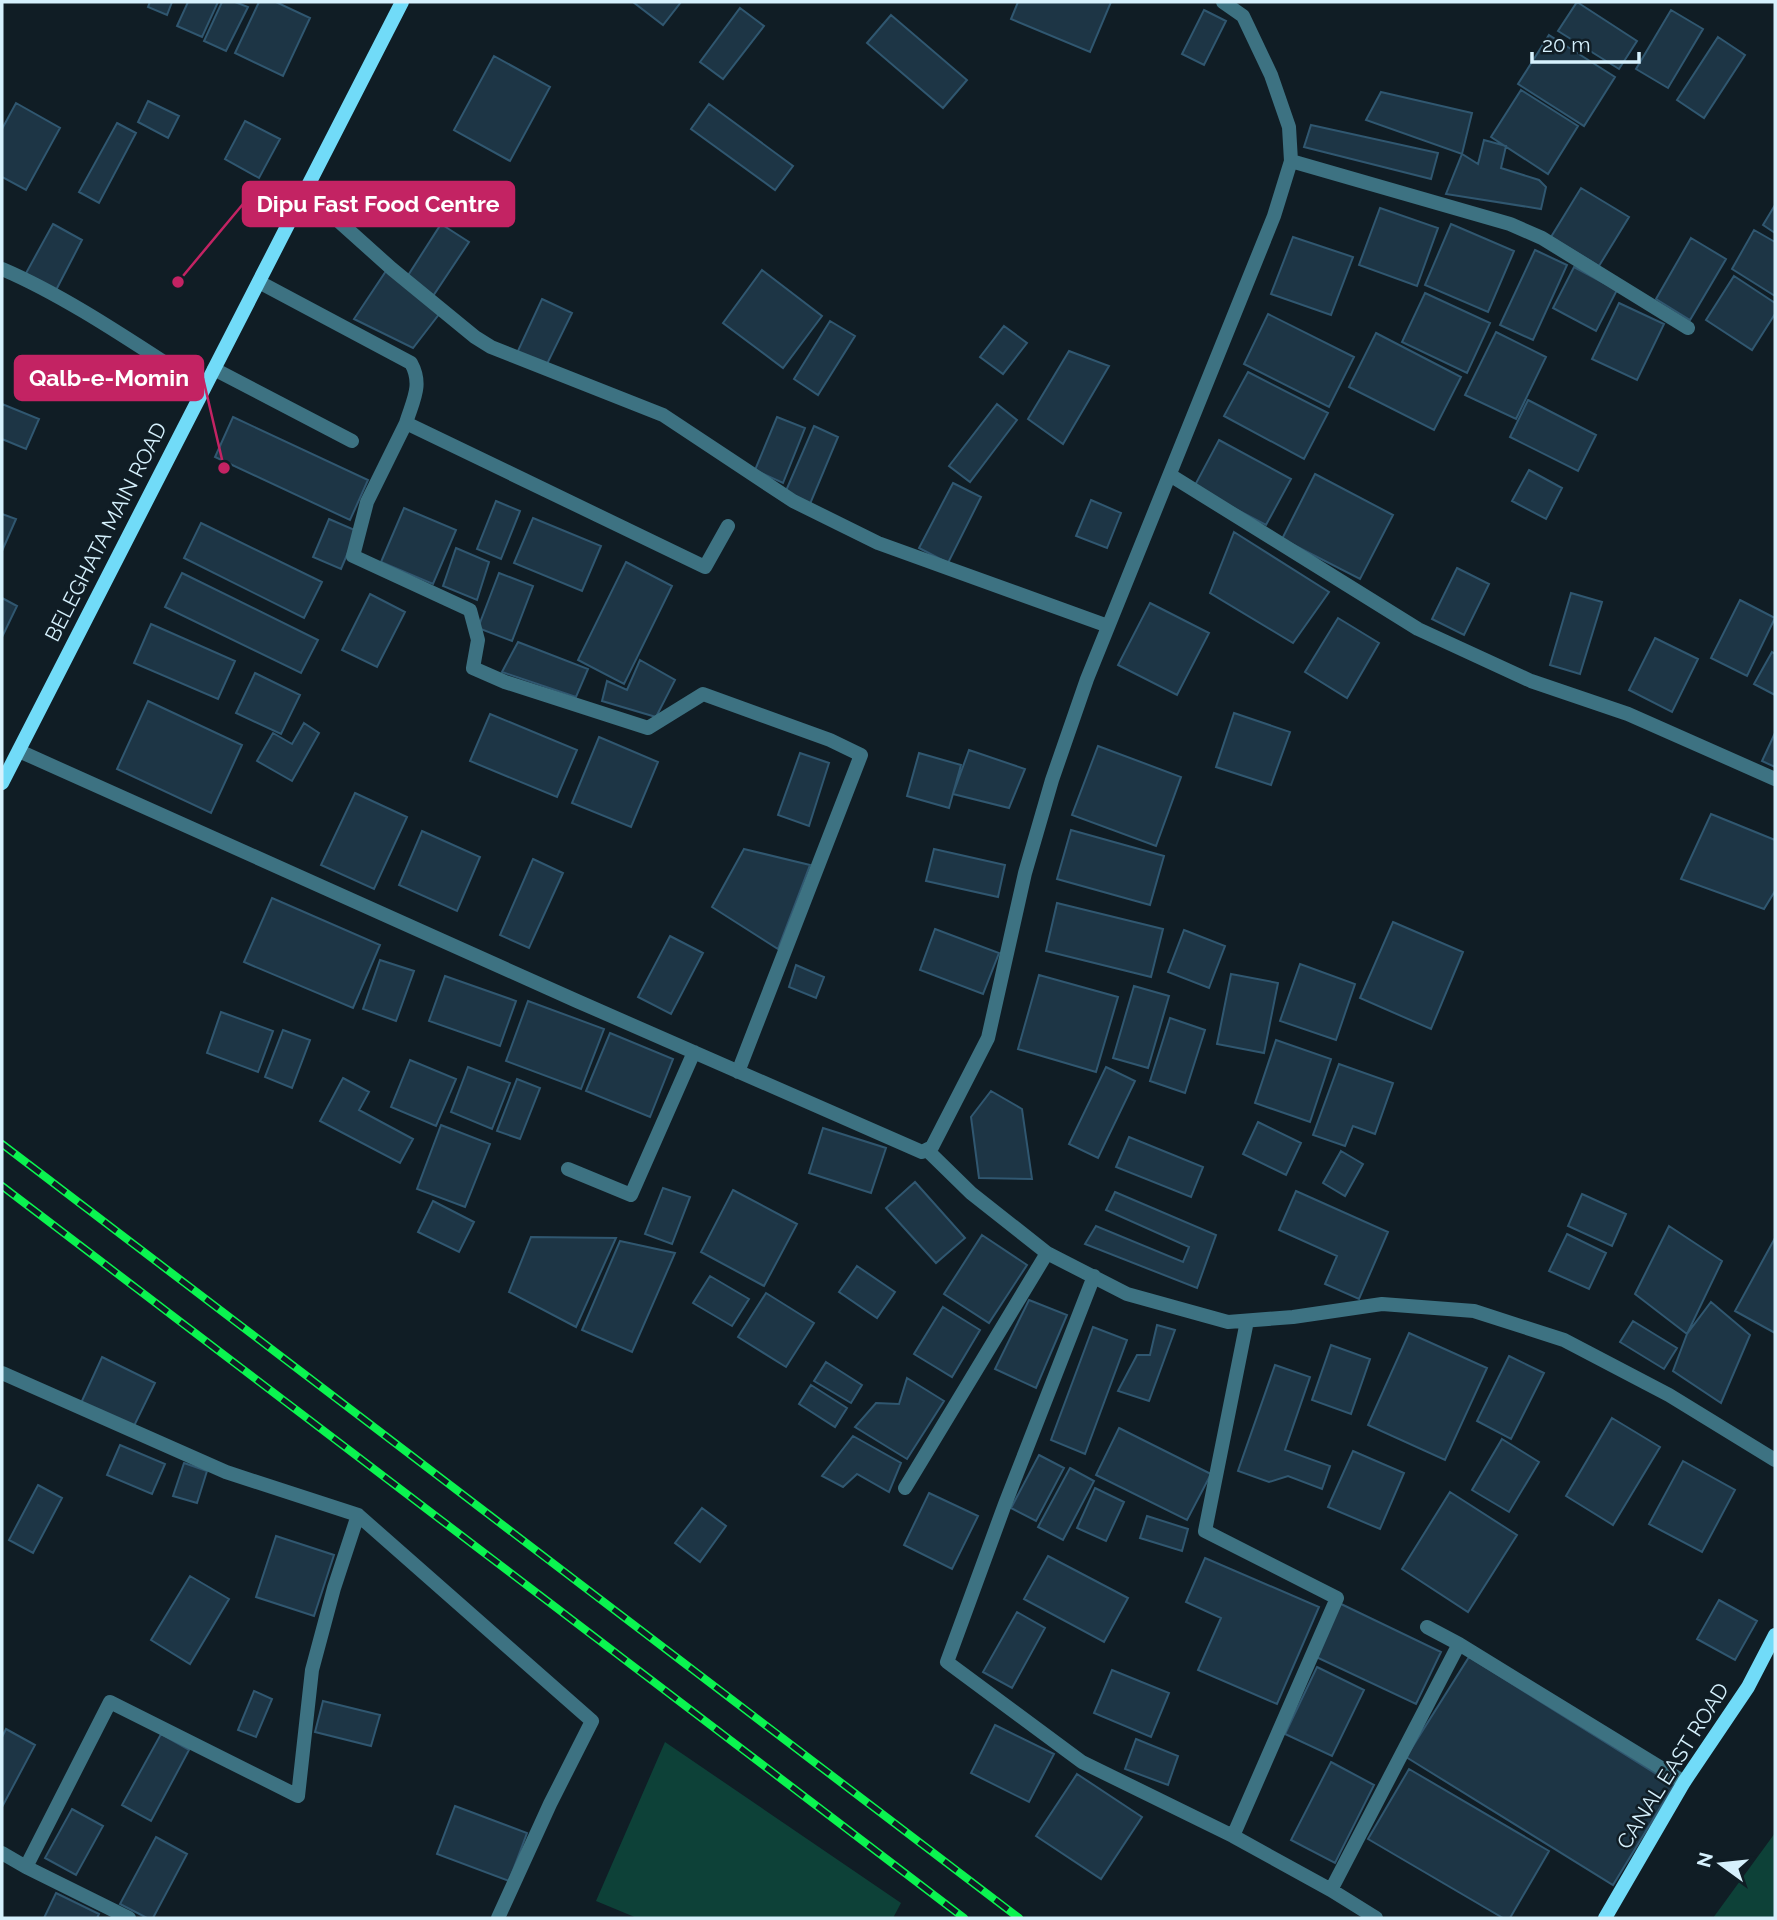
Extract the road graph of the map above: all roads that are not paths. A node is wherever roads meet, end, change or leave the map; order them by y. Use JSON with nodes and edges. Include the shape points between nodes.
{"nodes":[{"id":1,"x":402,"y":2,"type":"edge"},
{"id":2,"x":1233,"y":4,"type":"edge"},
{"id":3,"x":1291,"y":161,"type":"junction"},
{"id":4,"x":305,"y":191,"type":"junction"},
{"id":5,"x":2,"y":269,"type":"edge"},
{"id":6,"x":259,"y":282,"type":"junction"},
{"id":7,"x":1688,"y":328,"type":"dead end"},
{"id":8,"x":214,"y":369,"type":"junction"},
{"id":9,"x":204,"y":388,"type":"junction"},
{"id":10,"x":406,"y":423,"type":"junction"},
{"id":11,"x":352,"y":441,"type":"dead end"},
{"id":12,"x":1170,"y":475,"type":"junction"},
{"id":13,"x":728,"y":526,"type":"dead end"},
{"id":14,"x":1108,"y":626,"type":"junction"},
{"id":15,"x":19,"y":751,"type":"junction"},
{"id":16,"x":1775,"y":779,"type":"edge"},
{"id":17,"x":2,"y":783,"type":"edge"},
{"id":18,"x":694,"y":1052,"type":"junction"},
{"id":19,"x":738,"y":1072,"type":"junction"},
{"id":20,"x":928,"y":1150,"type":"junction"},
{"id":21,"x":568,"y":1169,"type":"dead end"},
{"id":22,"x":1047,"y":1253,"type":"junction"},
{"id":23,"x":1094,"y":1276,"type":"junction"},
{"id":24,"x":1247,"y":1321,"type":"junction"},
{"id":25,"x":2,"y":1373,"type":"edge"},
{"id":26,"x":1775,"y":1460,"type":"edge"},
{"id":27,"x":905,"y":1488,"type":"dead end"},
{"id":28,"x":358,"y":1515,"type":"junction"},
{"id":29,"x":1427,"y":1627,"type":"dead end"},
{"id":30,"x":1775,"y":1635,"type":"edge"},
{"id":31,"x":1459,"y":1644,"type":"junction"},
{"id":32,"x":1684,"y":1782,"type":"junction"},
{"id":33,"x":1233,"y":1836,"type":"junction"},
{"id":34,"x":2,"y":1853,"type":"edge"},
{"id":35,"x":26,"y":1867,"type":"junction"},
{"id":36,"x":1331,"y":1890,"type":"junction"},
{"id":37,"x":129,"y":1918,"type":"edge"},
{"id":38,"x":498,"y":1918,"type":"edge"},
{"id":39,"x":1376,"y":1918,"type":"edge"},
{"id":40,"x":1605,"y":1918,"type":"edge"}],
"edges":[{"from":1,"to":4,"type":"main road","name":"BELEGHATA MAIN ROAD"},
{"from":2,"to":3,"type":"street","via":[[1271,75],[1289,127]]},
{"from":3,"to":7,"type":"street","via":[[1510,224],[1542,238]]},
{"from":3,"to":12,"type":"street","via":[[1275,216]]},
{"from":4,"to":6,"type":"main road","name":"BELEGHATA MAIN ROAD"},
{"from":4,"to":14,"type":"street","via":[[392,269],[491,347],[663,415],[793,502],[878,543]]},
{"from":5,"to":9,"type":"street"},
{"from":6,"to":8,"type":"main road","name":"BELEGHATA MAIN ROAD"},
{"from":6,"to":10,"type":"street","via":[[411,363],[418,375]]},
{"from":8,"to":9,"type":"main road","name":"BELEGHATA MAIN ROAD"},
{"from":8,"to":11,"type":"street"},
{"from":9,"to":15,"type":"main road","name":"BELEGHATA MAIN ROAD"},
{"from":10,"to":13,"type":"street","via":[[705,567]]},
{"from":10,"to":19,"type":"street","via":[[367,502],[353,556],[470,610],[478,640],[473,668],[648,728],[703,694],[862,755]]},
{"from":12,"to":14,"type":"street"},
{"from":12,"to":16,"type":"street","via":[[1418,629],[1531,681],[1628,714]]},
{"from":14,"to":20,"type":"street","via":[[1052,780],[985,1046]]},
{"from":15,"to":17,"type":"main road","name":"BELEGHATA MAIN ROAD"},
{"from":15,"to":18,"type":"street"},
{"from":18,"to":19,"type":"street"},
{"from":18,"to":21,"type":"street","via":[[631,1195]]},
{"from":19,"to":20,"type":"street","via":[[922,1152]]},
{"from":20,"to":22,"type":"street","via":[[971,1193]]},
{"from":22,"to":23,"type":"street"},
{"from":22,"to":27,"type":"street"},
{"from":23,"to":24,"type":"street","via":[[1127,1294],[1228,1322]]},
{"from":23,"to":33,"type":"street","via":[[947,1662],[1082,1762]]},
{"from":24,"to":26,"type":"street","via":[[1382,1304],[1474,1311],[1564,1340],[1669,1395]]},
{"from":24,"to":33,"type":"street","via":[[1205,1531],[1337,1598]]},
{"from":25,"to":28,"type":"street","via":[[226,1472]]},
{"from":28,"to":35,"type":"street","via":[[312,1671],[298,1796],[110,1702]]},
{"from":28,"to":38,"type":"street","via":[[592,1721]]},
{"from":29,"to":31,"type":"street"},
{"from":30,"to":32,"type":"main road","name":"CANAL EAST ROAD","via":[[1748,1687]]},
{"from":31,"to":32,"type":"street"},
{"from":31,"to":36,"type":"street"},
{"from":32,"to":40,"type":"main road","name":"CANAL EAST ROAD"},
{"from":33,"to":36,"type":"street"},
{"from":34,"to":35,"type":"street"},
{"from":35,"to":37,"type":"street"},
{"from":36,"to":39,"type":"street"}]}
